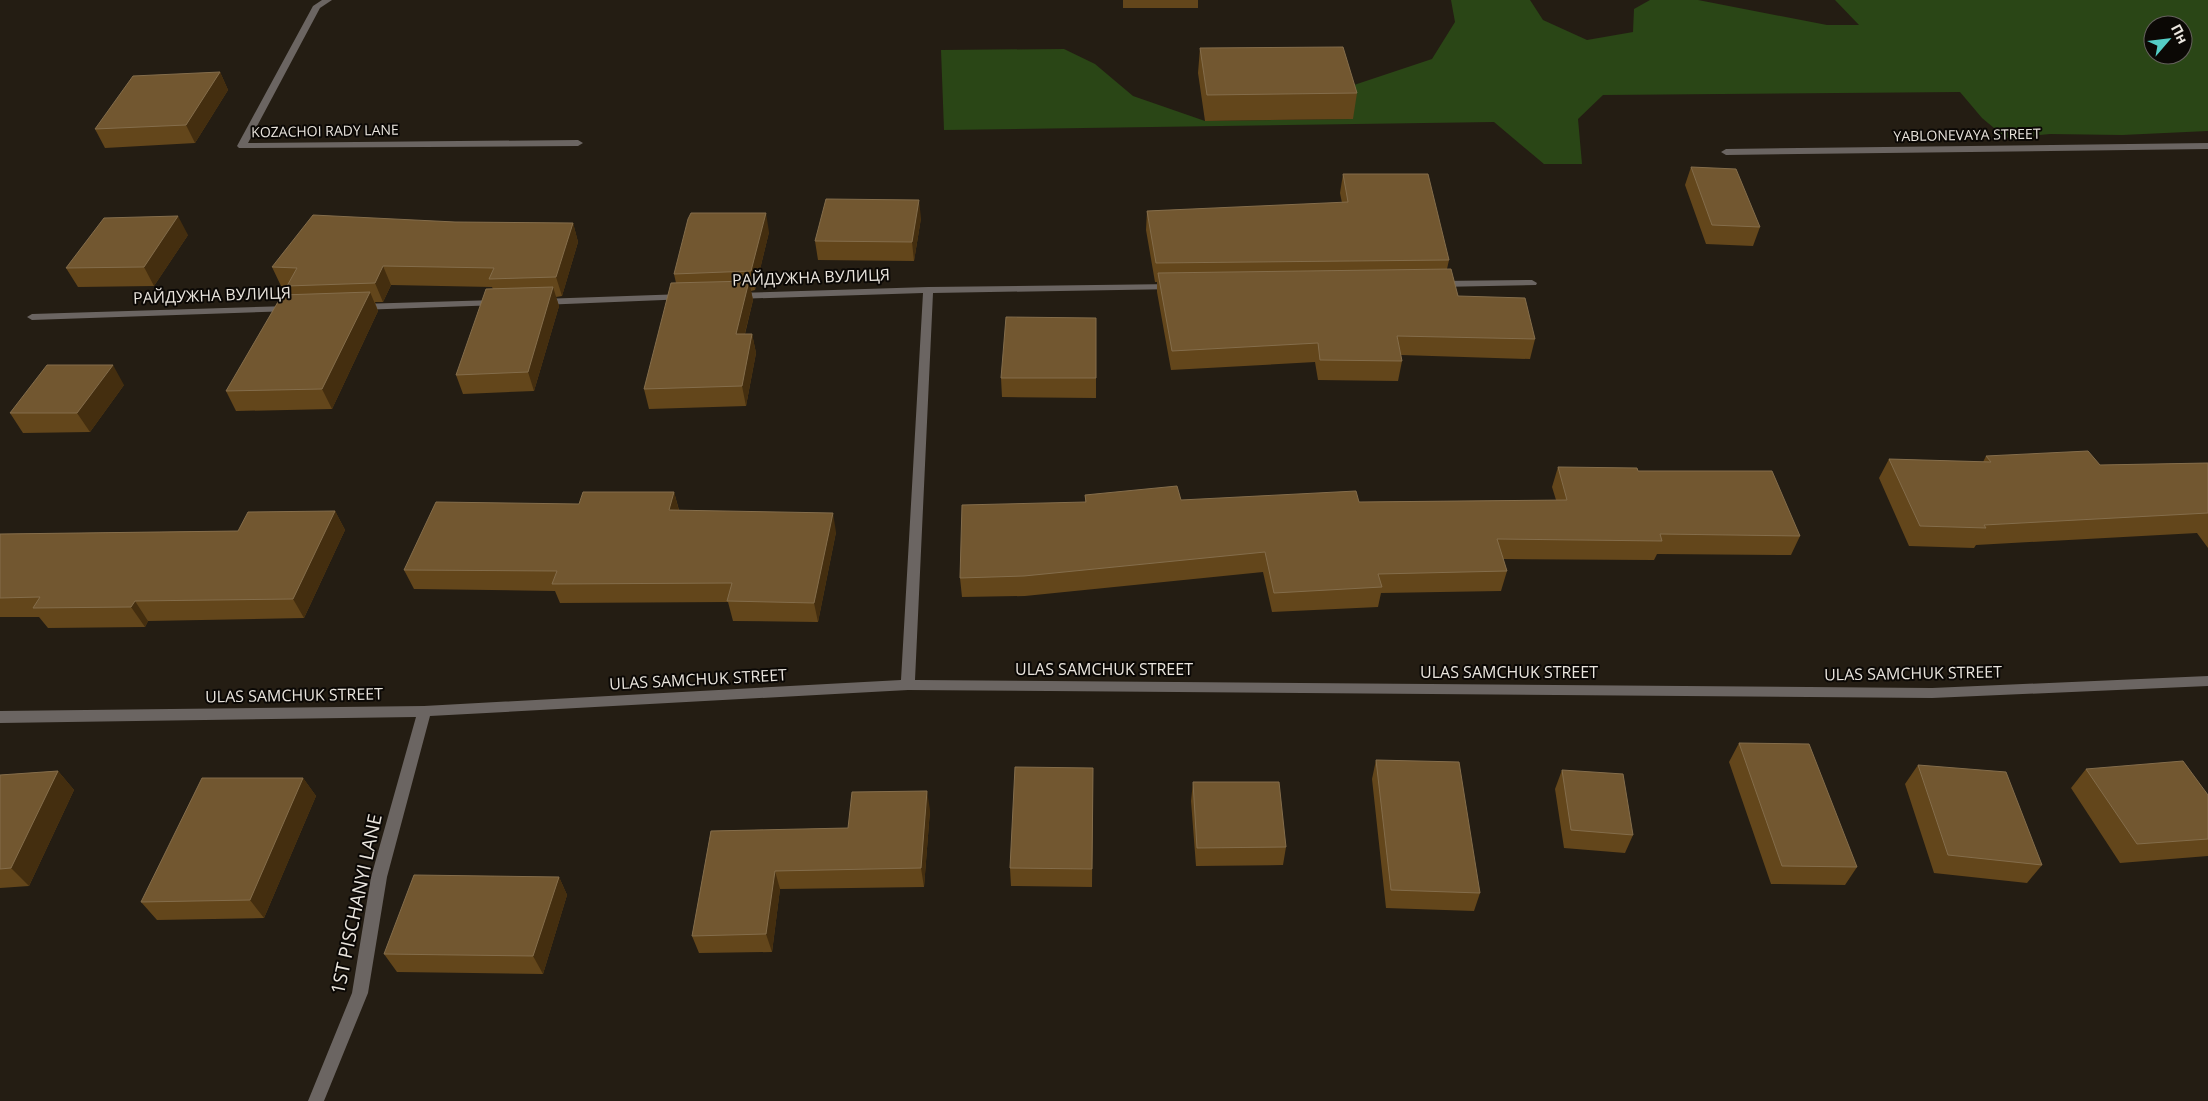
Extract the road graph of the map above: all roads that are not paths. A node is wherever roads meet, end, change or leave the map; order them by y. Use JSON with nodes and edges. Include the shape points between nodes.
{"nodes":[{"id":1,"x":328,"y":0,"type":"edge"},
{"id":2,"x":578,"y":143,"type":"dead end"},
{"id":3,"x":2208,"y":146,"type":"edge"},
{"id":4,"x":1726,"y":152,"type":"dead end"},
{"id":5,"x":1532,"y":283,"type":"dead end"},
{"id":6,"x":1423,"y":284,"type":"edge"},
{"id":7,"x":1185,"y":287,"type":"edge"},
{"id":8,"x":928,"y":290,"type":"junction"},
{"id":9,"x":728,"y":296,"type":"edge"},
{"id":10,"x":699,"y":297,"type":"edge"},
{"id":11,"x":510,"y":302,"type":"edge"},
{"id":12,"x":529,"y":302,"type":"edge"},
{"id":13,"x":350,"y":307,"type":"edge"},
{"id":14,"x":300,"y":309,"type":"edge"},
{"id":15,"x":32,"y":317,"type":"dead end"},
{"id":16,"x":2208,"y":681,"type":"edge"},
{"id":17,"x":908,"y":685,"type":"junction"},
{"id":18,"x":424,"y":711,"type":"junction"},
{"id":19,"x":0,"y":717,"type":"edge"},
{"id":20,"x":316,"y":1101,"type":"edge"}],
"edges":[{"from":1,"to":2,"type":"street","name":"KOZACHOI RADY LANE","via":[[317,6],[242,146]]},
{"from":3,"to":4,"type":"street","name":"YABLONEVAYA STREET"},
{"from":5,"to":6,"type":"street"},
{"from":7,"to":8,"type":"street","name":"РАЙДУЖНА ВУЛИЦЯ"},
{"from":8,"to":9,"type":"street","name":"РАЙДУЖНА ВУЛИЦЯ"},
{"from":8,"to":17,"type":"street"},
{"from":10,"to":12,"type":"street"},
{"from":11,"to":13,"type":"street"},
{"from":14,"to":15,"type":"street","name":"РАЙДУЖНА ВУЛИЦЯ"},
{"from":16,"to":17,"type":"street","name":"ULAS SAMCHUK STREET","via":[[1932,693]]},
{"from":17,"to":18,"type":"street","name":"ULAS SAMCHUK STREET"},
{"from":18,"to":19,"type":"street","name":"ULAS SAMCHUK STREET"},
{"from":18,"to":20,"type":"street","name":"1ST PISCHANYI LANE","via":[[379,877],[360,993]]}]}
